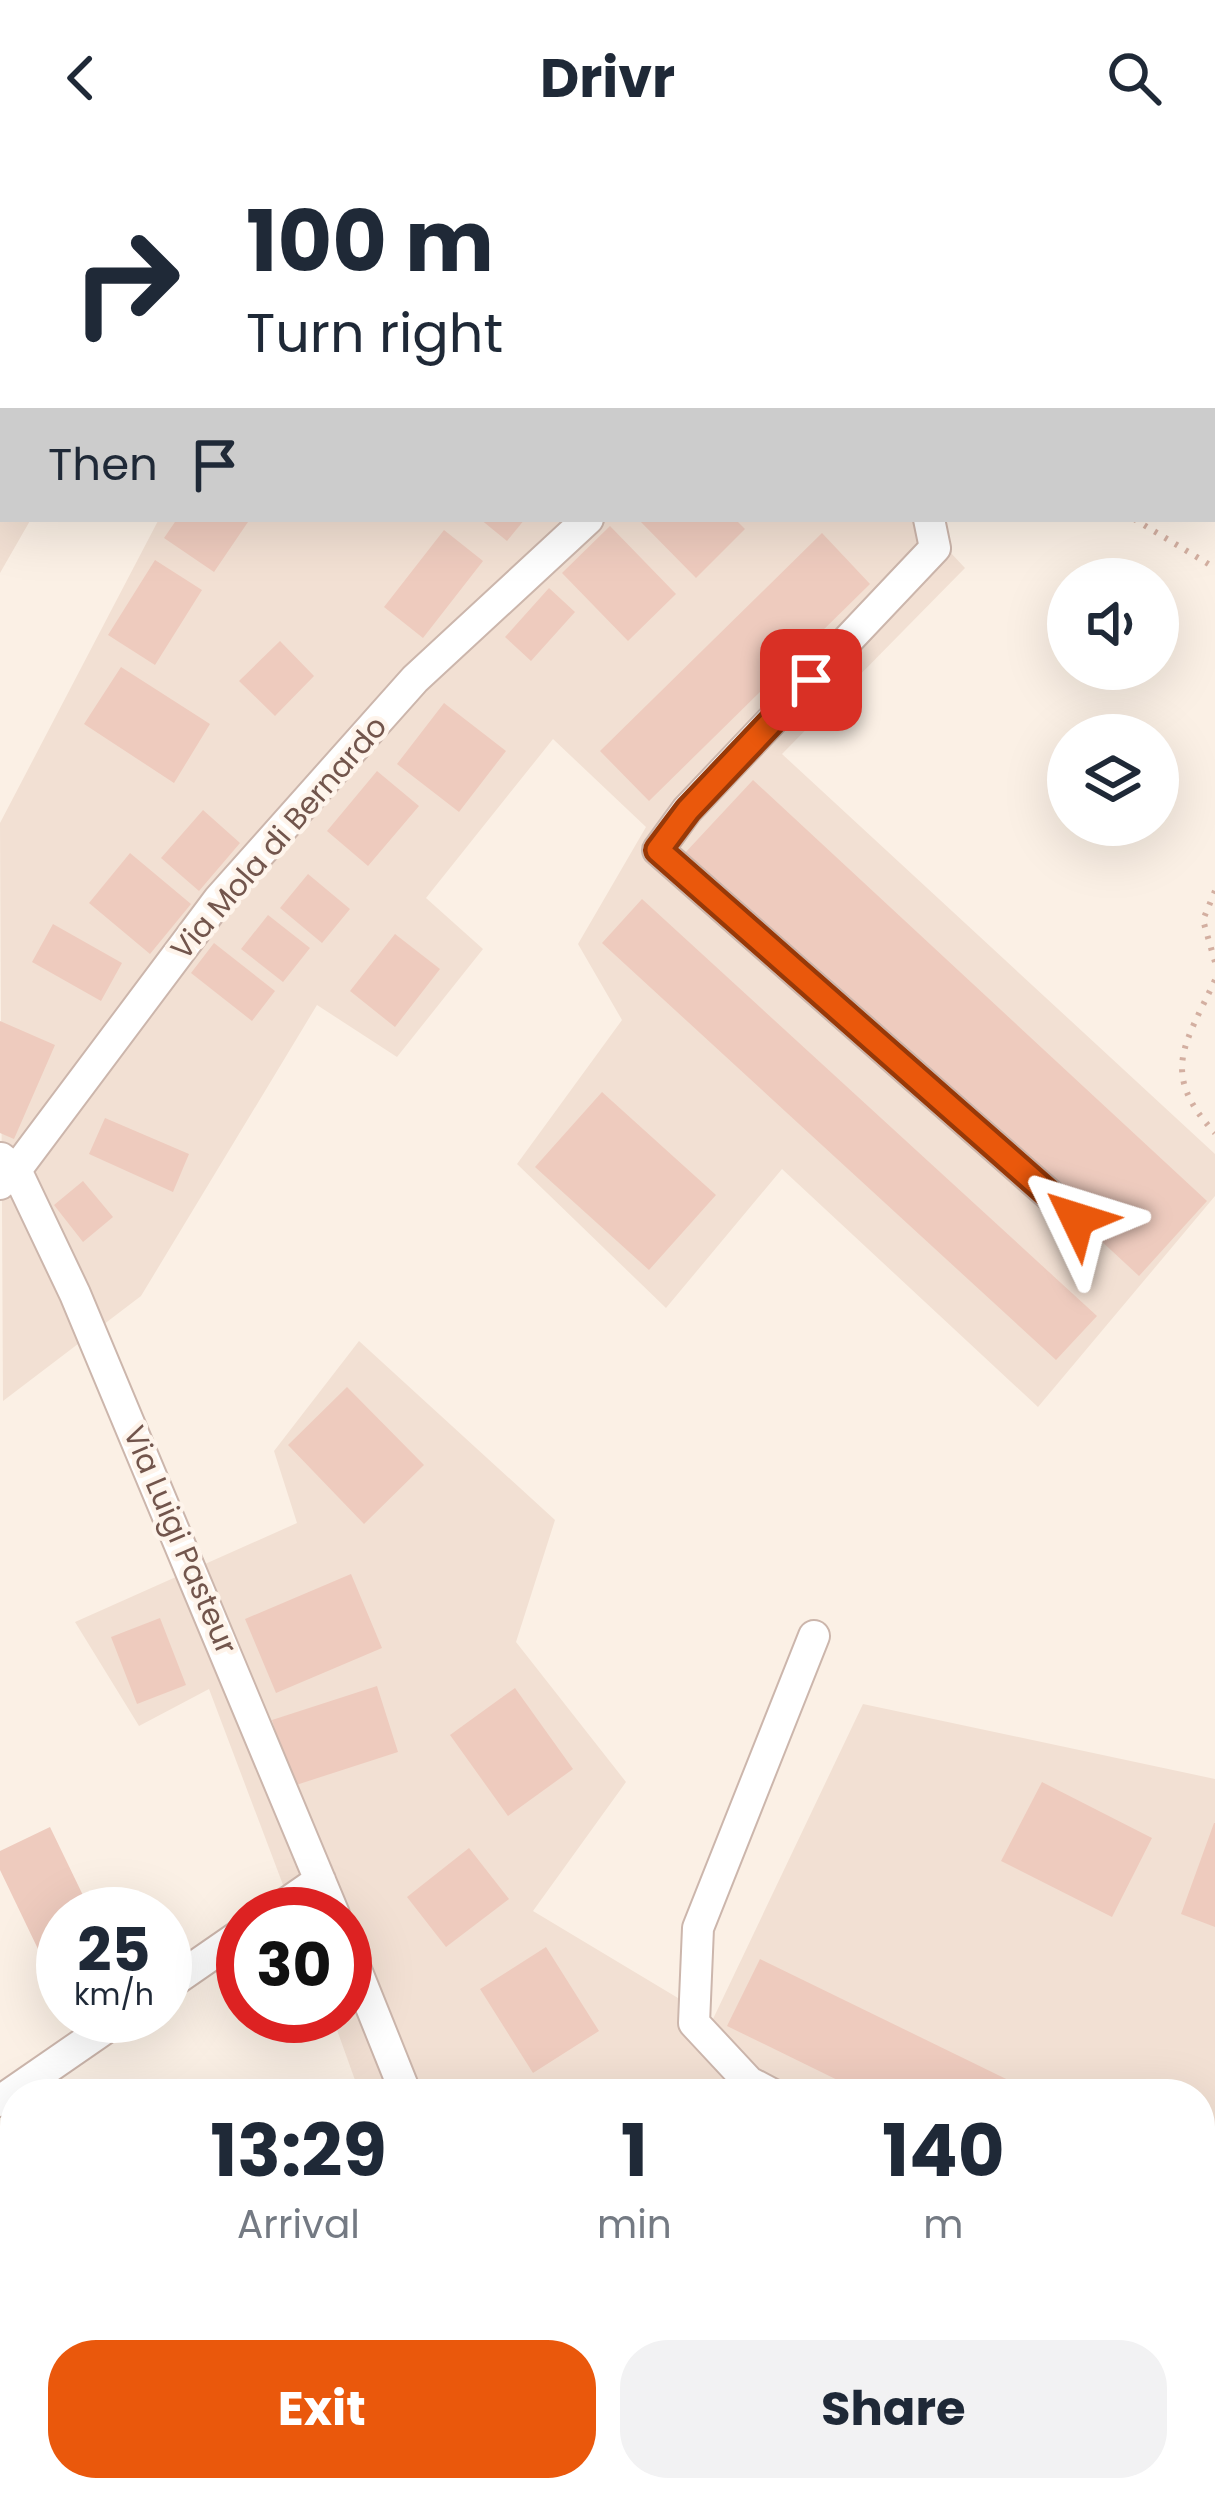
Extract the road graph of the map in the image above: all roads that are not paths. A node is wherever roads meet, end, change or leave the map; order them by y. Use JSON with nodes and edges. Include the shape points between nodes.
{"nodes":[{"id":1,"x":585,"y":522,"type":"edge"},
{"id":2,"x":930,"y":522,"type":"edge"},
{"id":3,"x":6,"y":1170,"type":"edge"},
{"id":4,"x":1077,"y":1219,"type":"dead end"},
{"id":5,"x":814,"y":1636,"type":"dead end"},
{"id":6,"x":320,"y":1880,"type":"junction"},
{"id":7,"x":310,"y":1887,"type":"edge"},
{"id":8,"x":323,"y":1887,"type":"edge"},
{"id":9,"x":372,"y":2009,"type":"edge"},
{"id":10,"x":84,"y":2043,"type":"edge"},
{"id":11,"x":32,"y":2079,"type":"edge"},
{"id":12,"x":400,"y":2079,"type":"edge"},
{"id":13,"x":745,"y":2079,"type":"edge"}],
"edges":[{"from":1,"to":3,"type":"street","name":"Via Mola di Bernardo","via":[[416,679],[219,899]]},
{"from":2,"to":4,"type":"street","via":[[935,548],[658,850]]},
{"from":3,"to":6,"type":"street","name":"Via Luigi Pasteur","via":[[84,1316]]},
{"from":5,"to":13,"type":"street","via":[[698,1928],[694,2023]]},
{"from":6,"to":7,"type":"street"},
{"from":6,"to":8,"type":"street","name":"Via Luigi Pasteur"},
{"from":9,"to":12,"type":"street"},
{"from":10,"to":11,"type":"street"}]}
